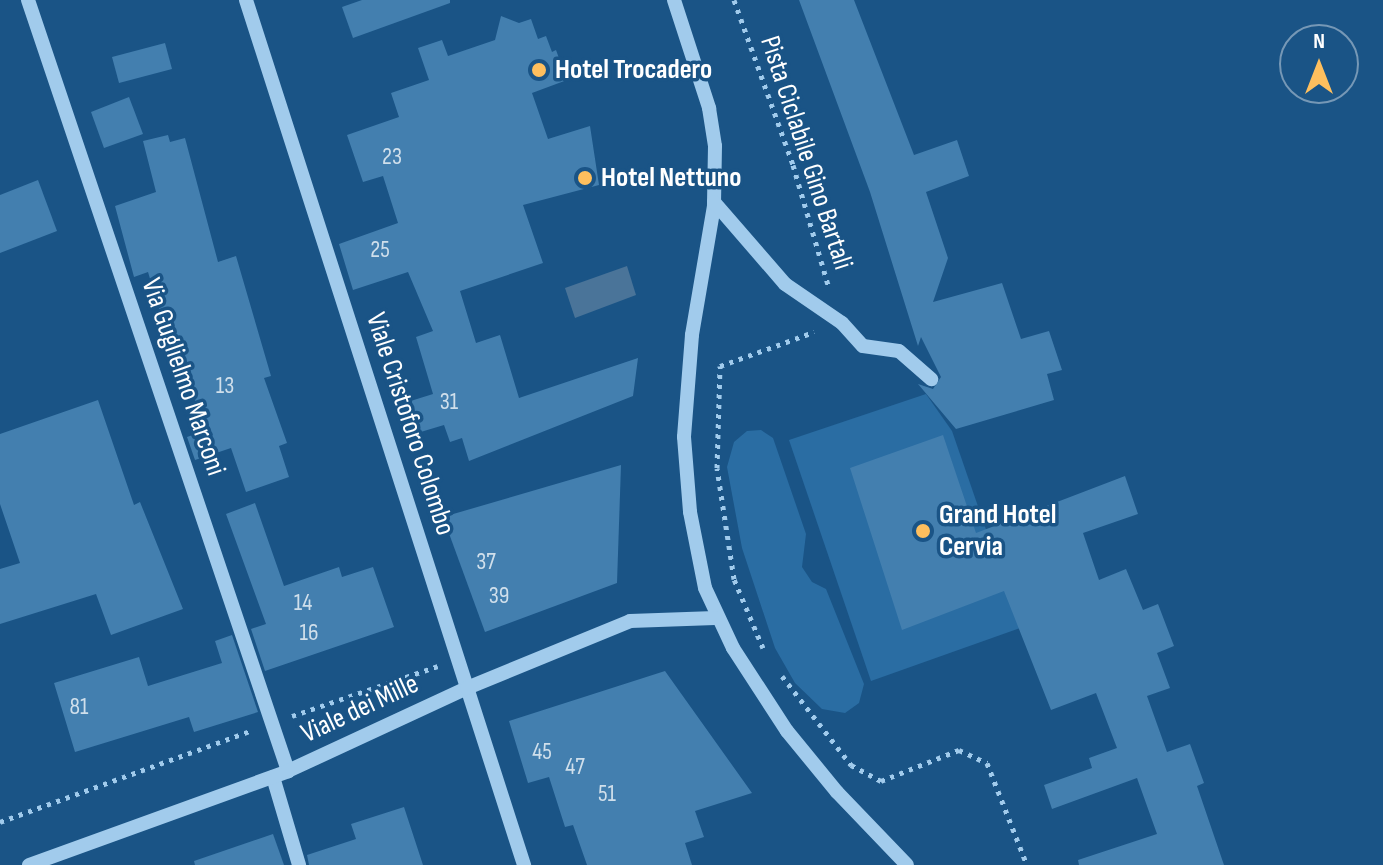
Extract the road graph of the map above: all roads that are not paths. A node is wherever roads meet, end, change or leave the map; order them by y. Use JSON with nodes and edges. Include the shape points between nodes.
{"nodes":[{"id":1,"x":28,"y":0,"type":"edge"},
{"id":2,"x":246,"y":0,"type":"edge"},
{"id":3,"x":674,"y":0,"type":"edge"},
{"id":4,"x":714,"y":202,"type":"junction"},
{"id":5,"x":931,"y":379,"type":"dead end"},
{"id":6,"x":715,"y":618,"type":"junction"},
{"id":7,"x":467,"y":688,"type":"junction"},
{"id":8,"x":288,"y":771,"type":"junction"},
{"id":9,"x":273,"y":777,"type":"junction"},
{"id":10,"x":29,"y":865,"type":"edge"},
{"id":11,"x":299,"y":865,"type":"edge"},
{"id":12,"x":524,"y":865,"type":"edge"},
{"id":13,"x":907,"y":865,"type":"edge"}],
"edges":[{"from":1,"to":8,"type":"street","name":"Via Guglielmo Marconi"},
{"from":2,"to":7,"type":"street","name":"Viale Cristoforo Colombo"},
{"from":3,"to":4,"type":"street","via":[[713,126]]},
{"from":4,"to":5,"type":"street","via":[[785,284],[863,346],[899,351]]},
{"from":4,"to":6,"type":"street","via":[[692,335],[684,437],[690,512]]},
{"from":6,"to":7,"type":"street","name":"Viale dei Mille","via":[[630,621]]},
{"from":6,"to":13,"type":"street","via":[[811,762]]},
{"from":7,"to":8,"type":"street","name":"Viale dei Mille"},
{"from":7,"to":12,"type":"street","name":"Viale Cristoforo Colombo"},
{"from":8,"to":9,"type":"street","name":"Viale dei Mille"},
{"from":9,"to":10,"type":"street","name":"Viale dei Mille"},
{"from":9,"to":11,"type":"street"}]}
